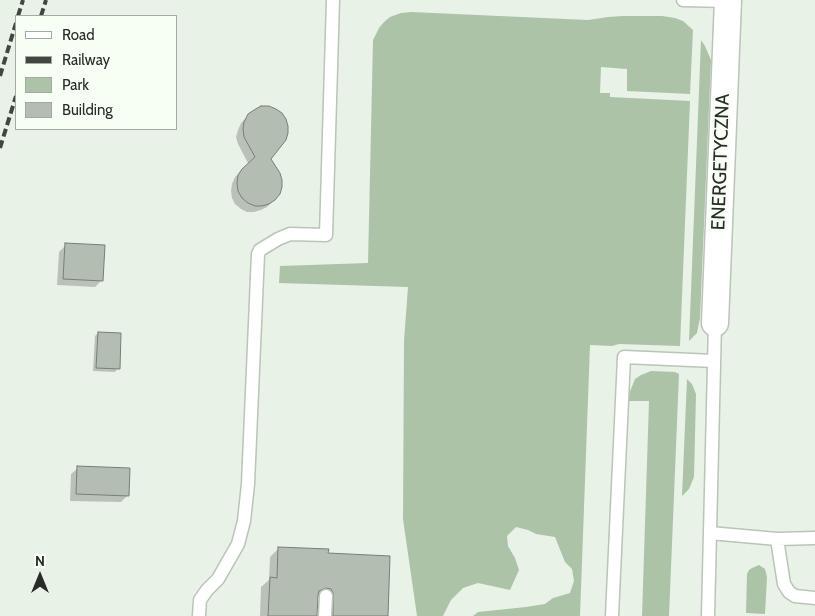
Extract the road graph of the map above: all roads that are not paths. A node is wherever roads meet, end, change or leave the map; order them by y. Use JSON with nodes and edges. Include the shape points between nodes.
{"nodes":[{"id":1,"x":333,"y":0,"type":"edge"},
{"id":2,"x":683,"y":0,"type":"edge"},
{"id":3,"x":728,"y":1,"type":"edge"},
{"id":4,"x":715,"y":323,"type":"joint"},
{"id":5,"x":714,"y":361,"type":"junction"},
{"id":6,"x":710,"y":533,"type":"junction"},
{"id":7,"x":815,"y":538,"type":"edge"},
{"id":8,"x":778,"y":539,"type":"junction"},
{"id":9,"x":326,"y":596,"type":"dead end"},
{"id":10,"x":815,"y":598,"type":"edge"},
{"id":11,"x":199,"y":616,"type":"edge"},
{"id":12,"x":325,"y":616,"type":"edge"},
{"id":13,"x":612,"y":616,"type":"edge"},
{"id":14,"x":708,"y":616,"type":"edge"}],
"edges":[{"from":1,"to":11,"type":"lane","via":[[326,235],[290,234],[258,254],[244,521],[238,544],[218,579],[200,600]]},
{"from":2,"to":3,"type":"lane"},
{"from":3,"to":4,"type":"street","name":"ENERGETYCZNA"},
{"from":4,"to":5,"type":"lane"},
{"from":5,"to":6,"type":"lane"},
{"from":5,"to":13,"type":"lane","via":[[624,357]]},
{"from":6,"to":8,"type":"lane"},
{"from":6,"to":14,"type":"lane"},
{"from":7,"to":8,"type":"lane"},
{"from":8,"to":10,"type":"lane","via":[[784,584],[789,592],[795,596]]},
{"from":9,"to":12,"type":"lane"}]}
